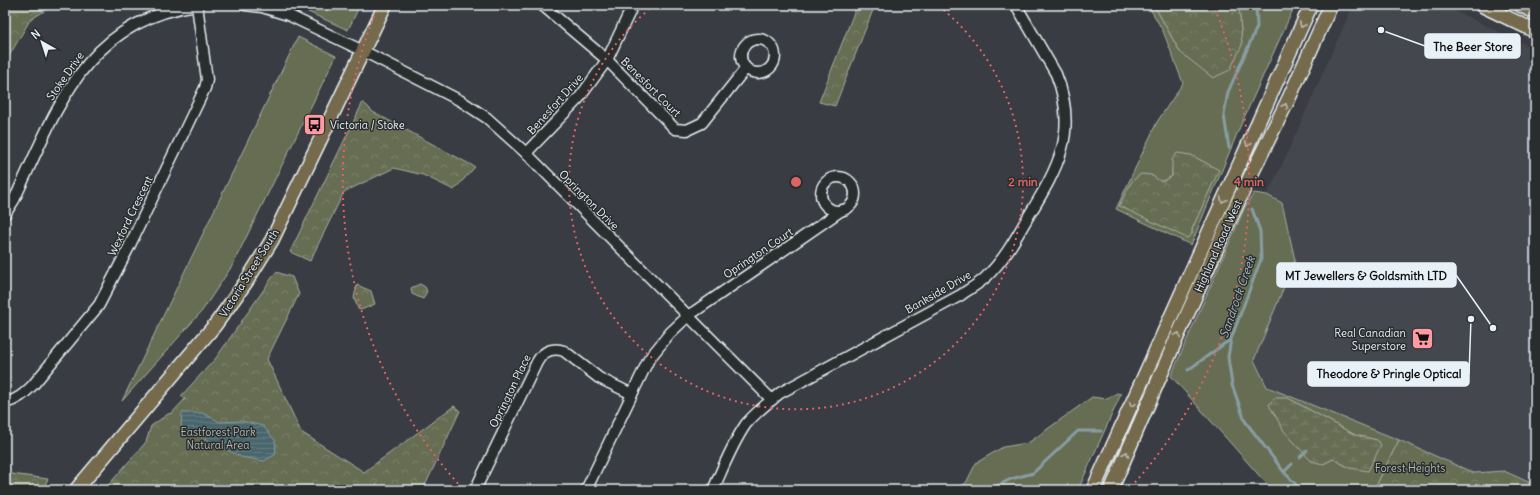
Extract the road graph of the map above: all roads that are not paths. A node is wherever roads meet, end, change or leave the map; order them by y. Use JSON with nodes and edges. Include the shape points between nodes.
{"nodes":[{"id":1,"x":196,"y":5,"type":"edge"},
{"id":2,"x":245,"y":5,"type":"edge"},
{"id":3,"x":386,"y":5,"type":"edge"},
{"id":4,"x":542,"y":5,"type":"edge"},
{"id":5,"x":633,"y":5,"type":"edge"},
{"id":6,"x":1016,"y":5,"type":"edge"},
{"id":7,"x":1311,"y":5,"type":"edge"},
{"id":8,"x":1331,"y":5,"type":"edge"},
{"id":9,"x":1481,"y":5,"type":"edge"},
{"id":10,"x":1520,"y":5,"type":"edge"},
{"id":11,"x":262,"y":6,"type":"edge"},
{"id":12,"x":1535,"y":12,"type":"edge"},
{"id":13,"x":1535,"y":31,"type":"edge"},
{"id":14,"x":363,"y":51,"type":"junction"},
{"id":15,"x":607,"y":60,"type":"junction"},
{"id":16,"x":746,"y":68,"type":"dead end"},
{"id":17,"x":526,"y":153,"type":"junction"},
{"id":18,"x":842,"y":210,"type":"dead end"},
{"id":19,"x":5,"y":214,"type":"edge"},
{"id":20,"x":688,"y":316,"type":"junction"},
{"id":21,"x":632,"y":394,"type":"junction"},
{"id":22,"x":772,"y":400,"type":"junction"},
{"id":23,"x":5,"y":402,"type":"edge"},
{"id":24,"x":76,"y":490,"type":"edge"},
{"id":25,"x":476,"y":490,"type":"edge"},
{"id":26,"x":586,"y":490,"type":"edge"},
{"id":27,"x":713,"y":490,"type":"edge"},
{"id":28,"x":1093,"y":490,"type":"edge"},
{"id":29,"x":1111,"y":490,"type":"edge"}],
"edges":[{"from":1,"to":19,"type":"street","name":"Stoke Drive","via":[[154,15],[133,25],[90,60],[59,105]]},
{"from":1,"to":23,"type":"street","name":"Wexford Crescent","via":[[207,80],[205,88],[129,247],[99,305],[85,323],[24,394],[13,401]]},
{"from":2,"to":11,"type":"street"},
{"from":3,"to":14,"type":"main road","name":"Victoria Street South"},
{"from":4,"to":15,"type":"street","name":"Benesfort Court"},
{"from":5,"to":15,"type":"street","name":"Benesfort Drive"},
{"from":6,"to":22,"type":"street","name":"Bankside Drive","via":[[1056,74],[1064,102],[1065,119],[1064,142],[1053,176],[1012,245],[985,279],[961,295],[780,393]]},
{"from":7,"to":28,"type":"main road","name":"Highland Road West","one_way":true},
{"from":29,"to":8,"type":"main road","name":"Highland Road West","one_way":true,"via":[[1228,223]]},
{"from":9,"to":13,"type":"main road"},
{"from":10,"to":12,"type":"main road"},
{"from":11,"to":14,"type":"street","via":[[288,15]]},
{"from":14,"to":17,"type":"street","name":"Oprington Drive","via":[[461,100]]},
{"from":14,"to":24,"type":"main road","name":"Victoria Street South","via":[[272,240],[246,282],[216,325]]},
{"from":15,"to":16,"type":"street","name":"Benesfort Court","via":[[669,124],[675,129],[687,130],[702,123]]},
{"from":15,"to":17,"type":"street","name":"Benesfort Drive","via":[[580,97]]},
{"from":17,"to":20,"type":"street","name":"Oprington Drive"},
{"from":18,"to":20,"type":"street","name":"Oprington Court"},
{"from":20,"to":21,"type":"street","via":[[649,359]]},
{"from":20,"to":22,"type":"street","name":"Oprington Drive"},
{"from":21,"to":25,"type":"street","name":"Oprington Place","via":[[599,378],[564,351],[559,349],[541,355]]},
{"from":21,"to":26,"type":"street"},
{"from":22,"to":27,"type":"street","name":"Bankside Drive","via":[[746,425]]}]}
